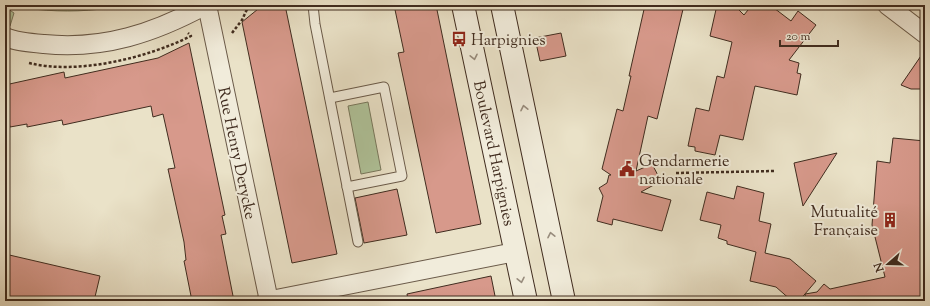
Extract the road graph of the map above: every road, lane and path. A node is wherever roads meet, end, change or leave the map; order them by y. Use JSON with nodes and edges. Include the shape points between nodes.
{"nodes":[{"id":1,"x":120,"y":5,"type":"edge"},
{"id":2,"x":207,"y":5,"type":"edge"},
{"id":3,"x":313,"y":5,"type":"edge"},
{"id":4,"x":463,"y":5,"type":"edge"},
{"id":5,"x":502,"y":5,"type":"edge"},
{"id":6,"x":887,"y":5,"type":"edge"},
{"id":7,"x":121,"y":10,"type":"dead end"},
{"id":8,"x":925,"y":34,"type":"edge"},
{"id":9,"x":5,"y":37,"type":"edge"},
{"id":10,"x":330,"y":98,"type":"junction"},
{"id":11,"x":775,"y":171,"type":"dead end"},
{"id":12,"x":676,"y":173,"type":"dead end"},
{"id":13,"x":347,"y":187,"type":"junction"},
{"id":14,"x":358,"y":242,"type":"dead end"},
{"id":15,"x":515,"y":252,"type":"junction"},
{"id":16,"x":267,"y":301,"type":"edge"},
{"id":17,"x":526,"y":301,"type":"edge"},
{"id":18,"x":564,"y":301,"type":"edge"}],
"edges":[{"from":1,"to":7,"type":"path"},
{"from":2,"to":9,"type":"street","via":[[153,30],[111,42],[69,46],[19,41]]},
{"from":2,"to":16,"type":"street","name":"Rue Henry Derycke"},
{"from":3,"to":10,"type":"lane","via":[[314,24]]},
{"from":4,"to":15,"type":"main road","name":"Boulevard Harpignies","one_way":true},
{"from":18,"to":5,"type":"main road","one_way":true},
{"from":6,"to":8,"type":"street"},
{"from":10,"to":13,"type":"lane"},
{"from":10,"to":13,"type":"lane","via":[[384,87],[402,176]]},
{"from":11,"to":12,"type":"path"},
{"from":13,"to":14,"type":"lane"},
{"from":15,"to":16,"type":"street"},
{"from":15,"to":17,"type":"main road","name":"Boulevard Harpignies","one_way":true}]}
